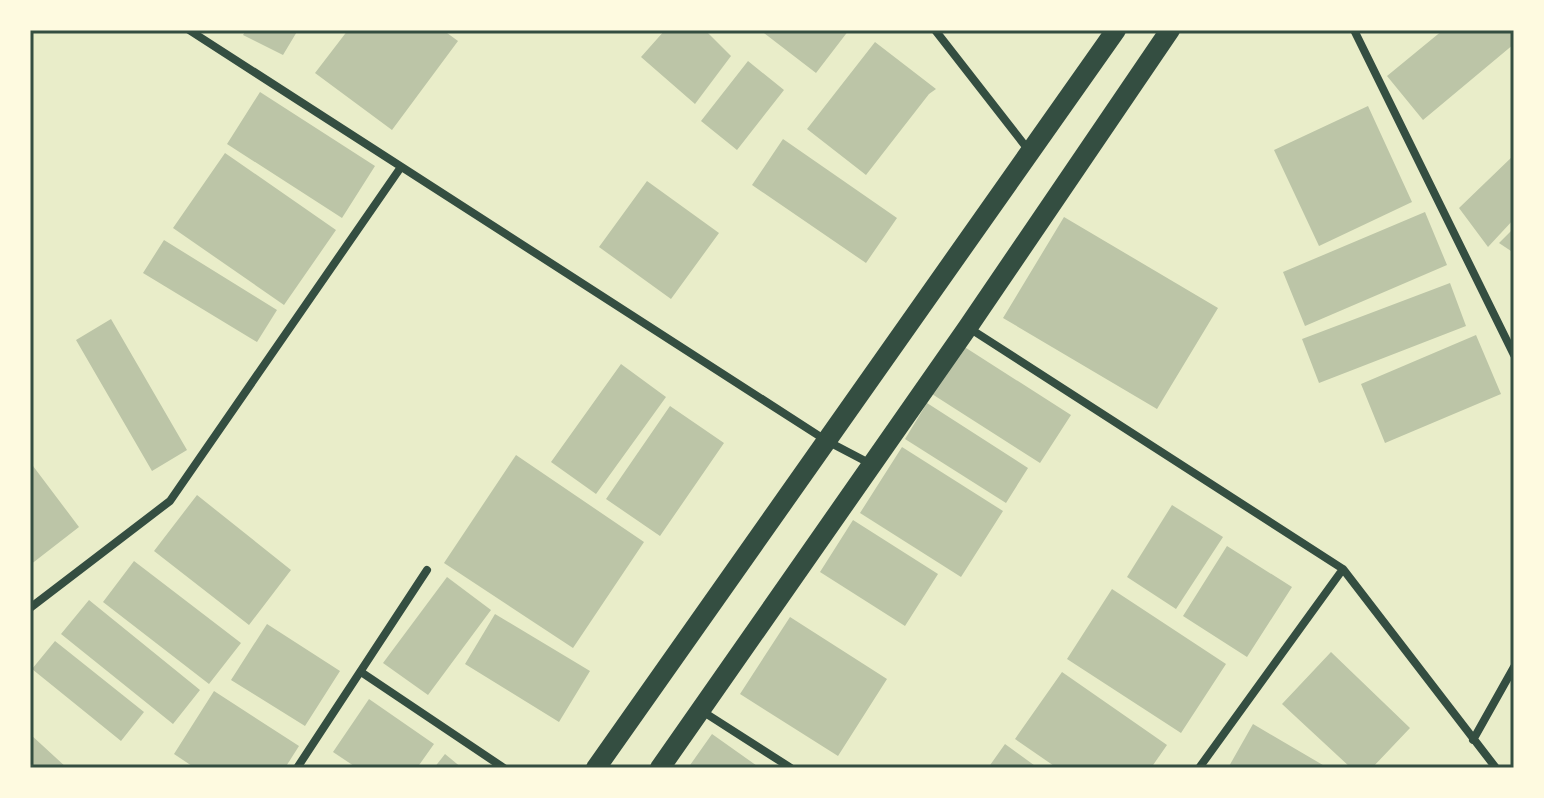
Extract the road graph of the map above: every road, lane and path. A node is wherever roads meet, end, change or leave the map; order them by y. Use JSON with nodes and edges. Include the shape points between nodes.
{"nodes":[{"id":1,"x":189,"y":30,"type":"edge"},
{"id":2,"x":935,"y":30,"type":"edge"},
{"id":3,"x":1116,"y":30,"type":"edge"},
{"id":4,"x":1170,"y":30,"type":"edge"},
{"id":5,"x":1354,"y":30,"type":"edge"},
{"id":6,"x":1030,"y":152,"type":"junction"},
{"id":7,"x":401,"y":167,"type":"junction"},
{"id":8,"x":968,"y":327,"type":"junction"},
{"id":9,"x":1514,"y":355,"type":"edge"},
{"id":10,"x":827,"y":441,"type":"junction"},
{"id":11,"x":872,"y":465,"type":"junction"},
{"id":12,"x":1343,"y":569,"type":"junction"},
{"id":13,"x":427,"y":570,"type":"dead end"},
{"id":14,"x":30,"y":608,"type":"edge"},
{"id":15,"x":1514,"y":667,"type":"edge"},
{"id":16,"x":361,"y":672,"type":"junction"},
{"id":17,"x":702,"y":710,"type":"junction"},
{"id":18,"x":1473,"y":740,"type":"junction"},
{"id":19,"x":297,"y":768,"type":"edge"},
{"id":20,"x":504,"y":768,"type":"edge"},
{"id":21,"x":596,"y":768,"type":"edge"},
{"id":22,"x":660,"y":768,"type":"edge"},
{"id":23,"x":791,"y":768,"type":"edge"},
{"id":24,"x":1199,"y":768,"type":"edge"},
{"id":25,"x":1496,"y":768,"type":"edge"}],
"edges":[{"from":1,"to":7,"type":"street"},
{"from":2,"to":6,"type":"street"},
{"from":3,"to":6,"type":"main road"},
{"from":4,"to":8,"type":"main road"},
{"from":5,"to":9,"type":"street"},
{"from":6,"to":10,"type":"main road"},
{"from":7,"to":10,"type":"street"},
{"from":7,"to":14,"type":"street","via":[[170,501]]},
{"from":8,"to":11,"type":"main road"},
{"from":8,"to":12,"type":"street"},
{"from":10,"to":11,"type":"street"},
{"from":10,"to":21,"type":"main road"},
{"from":11,"to":17,"type":"main road"},
{"from":12,"to":18,"type":"street"},
{"from":12,"to":24,"type":"street"},
{"from":13,"to":16,"type":"street"},
{"from":15,"to":18,"type":"street"},
{"from":16,"to":19,"type":"street"},
{"from":16,"to":20,"type":"street"},
{"from":17,"to":22,"type":"main road"},
{"from":17,"to":23,"type":"street"},
{"from":18,"to":25,"type":"street"}]}
